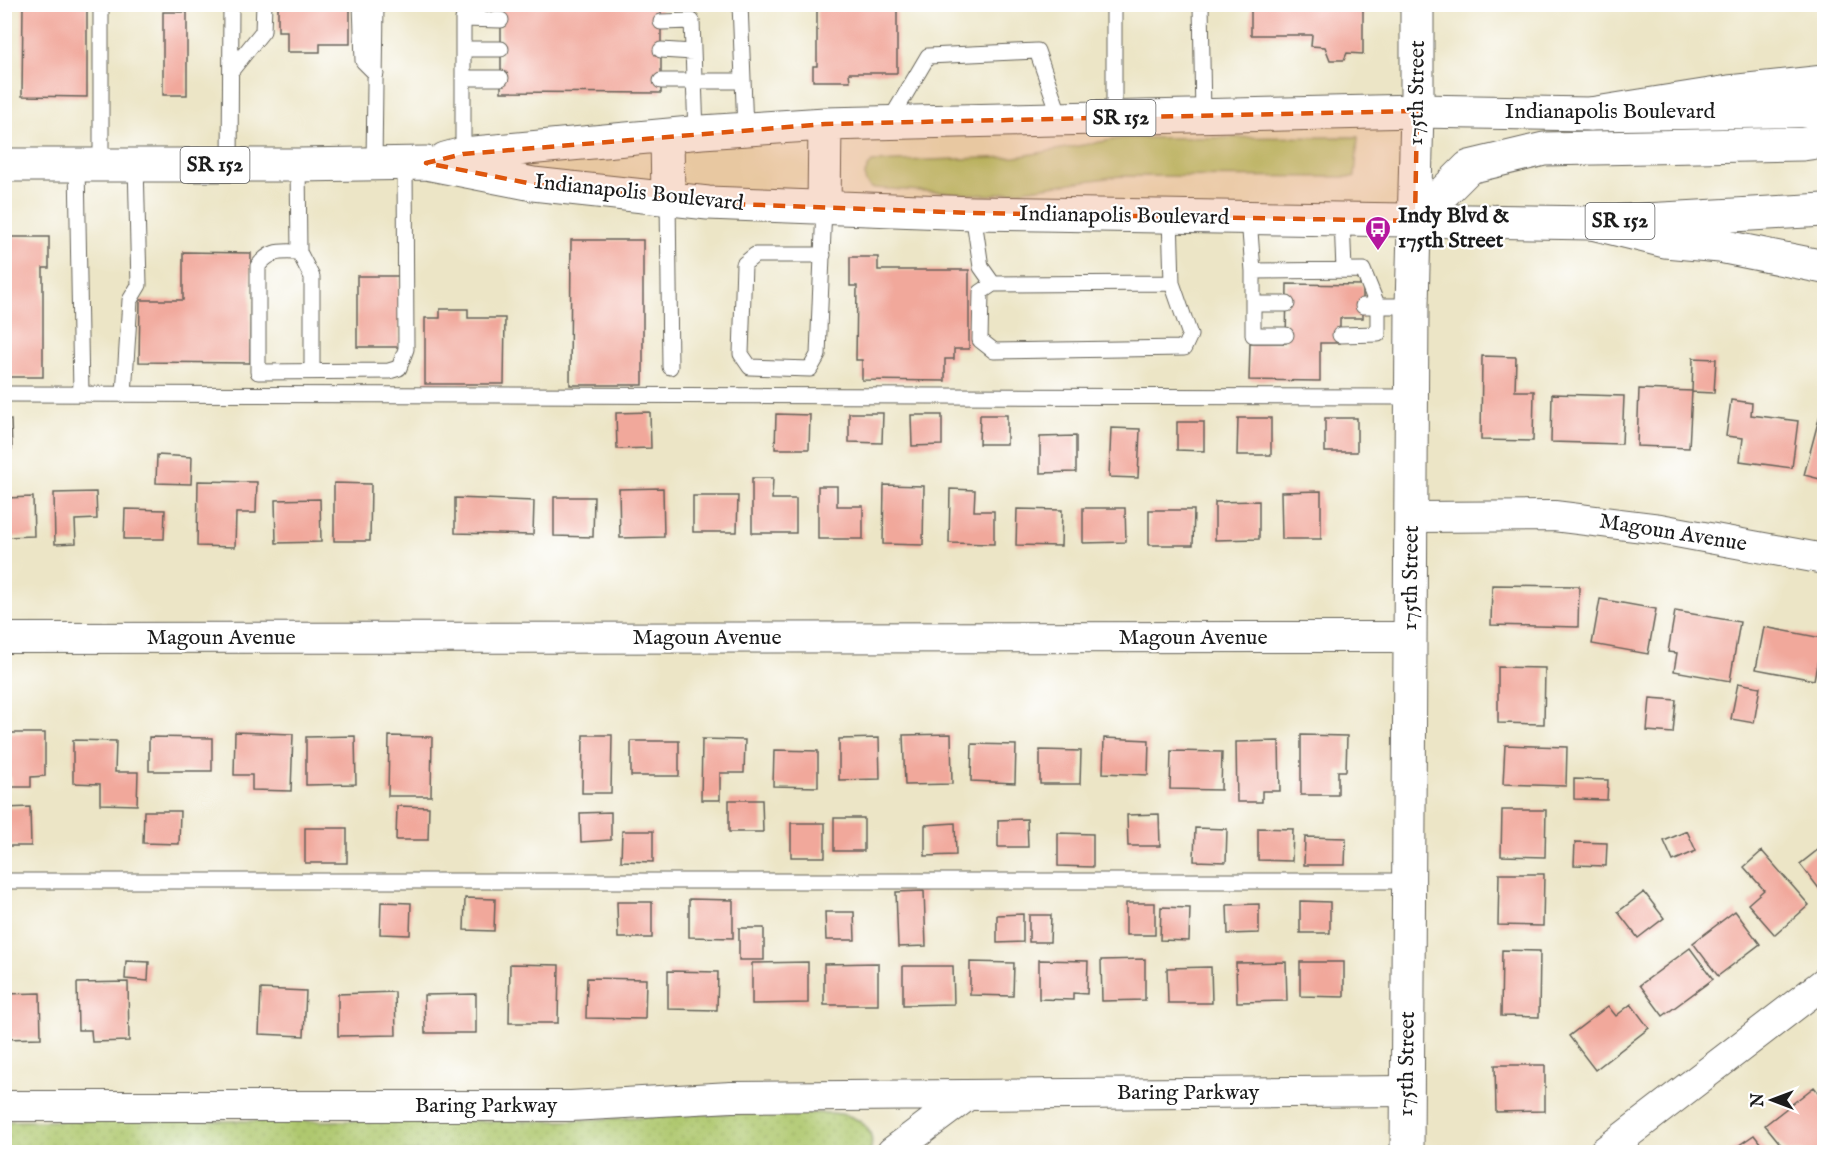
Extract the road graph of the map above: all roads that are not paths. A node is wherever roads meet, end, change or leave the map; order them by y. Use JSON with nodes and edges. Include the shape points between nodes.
{"nodes":[{"id":1,"x":101,"y":4,"type":"edge"},
{"id":2,"x":231,"y":4,"type":"edge"},
{"id":3,"x":264,"y":4,"type":"edge"},
{"id":4,"x":361,"y":4,"type":"edge"},
{"id":5,"x":376,"y":4,"type":"edge"},
{"id":6,"x":740,"y":4,"type":"edge"},
{"id":7,"x":1114,"y":4,"type":"edge"},
{"id":8,"x":1201,"y":4,"type":"edge"},
{"id":9,"x":1418,"y":4,"type":"edge"},
{"id":10,"x":463,"y":12,"type":"edge"},
{"id":11,"x":501,"y":20,"type":"dead end"},
{"id":12,"x":661,"y":22,"type":"dead end"},
{"id":13,"x":463,"y":49,"type":"junction"},
{"id":14,"x":501,"y":50,"type":"dead end"},
{"id":15,"x":661,"y":50,"type":"dead end"},
{"id":16,"x":693,"y":52,"type":"junction"},
{"id":17,"x":231,"y":71,"type":"junction"},
{"id":18,"x":376,"y":74,"type":"junction"},
{"id":19,"x":463,"y":78,"type":"junction"},
{"id":20,"x":501,"y":78,"type":"dead end"},
{"id":21,"x":661,"y":81,"type":"dead end"},
{"id":22,"x":694,"y":81,"type":"junction"},
{"id":23,"x":742,"y":81,"type":"junction"},
{"id":24,"x":1824,"y":82,"type":"edge"},
{"id":25,"x":1824,"y":110,"type":"edge"},
{"id":26,"x":1417,"y":111,"type":"junction"},
{"id":27,"x":1590,"y":114,"type":"junction"},
{"id":28,"x":1203,"y":116,"type":"junction"},
{"id":29,"x":1114,"y":118,"type":"junction"},
{"id":30,"x":1061,"y":119,"type":"junction"},
{"id":31,"x":889,"y":123,"type":"junction"},
{"id":32,"x":825,"y":124,"type":"junction"},
{"id":33,"x":745,"y":129,"type":"junction"},
{"id":34,"x":682,"y":134,"type":"junction"},
{"id":35,"x":1824,"y":141,"type":"edge"},
{"id":36,"x":463,"y":154,"type":"junction"},
{"id":37,"x":135,"y":164,"type":"junction"},
{"id":38,"x":402,"y":164,"type":"junction"},
{"id":39,"x":4,"y":165,"type":"edge"},
{"id":40,"x":89,"y":165,"type":"junction"},
{"id":41,"x":230,"y":165,"type":"junction"},
{"id":42,"x":298,"y":165,"type":"junction"},
{"id":43,"x":668,"y":198,"type":"junction"},
{"id":44,"x":824,"y":207,"type":"junction"},
{"id":45,"x":1824,"y":210,"type":"edge"},
{"id":46,"x":973,"y":213,"type":"junction"},
{"id":47,"x":1170,"y":217,"type":"junction"},
{"id":48,"x":1249,"y":218,"type":"junction"},
{"id":49,"x":1342,"y":219,"type":"junction"},
{"id":50,"x":1415,"y":221,"type":"junction"},
{"id":51,"x":1592,"y":222,"type":"junction"},
{"id":52,"x":299,"y":252,"type":"junction"},
{"id":53,"x":823,"y":255,"type":"junction"},
{"id":54,"x":1824,"y":267,"type":"edge"},
{"id":55,"x":1344,"y":270,"type":"junction"},
{"id":56,"x":1253,"y":271,"type":"junction"},
{"id":57,"x":1172,"y":283,"type":"junction"},
{"id":58,"x":993,"y":284,"type":"junction"},
{"id":59,"x":1253,"y":304,"type":"junction"},
{"id":60,"x":1287,"y":304,"type":"dead end"},
{"id":61,"x":1362,"y":306,"type":"dead end"},
{"id":62,"x":1412,"y":306,"type":"junction"},
{"id":63,"x":1378,"y":307,"type":"junction"},
{"id":64,"x":1286,"y":335,"type":"dead end"},
{"id":65,"x":1340,"y":335,"type":"dead end"},
{"id":66,"x":670,"y":367,"type":"dead end"},
{"id":67,"x":810,"y":369,"type":"junction"},
{"id":68,"x":312,"y":372,"type":"junction"},
{"id":69,"x":4,"y":394,"type":"edge"},
{"id":70,"x":81,"y":394,"type":"junction"},
{"id":71,"x":124,"y":394,"type":"junction"},
{"id":72,"x":810,"y":396,"type":"junction"},
{"id":73,"x":1413,"y":397,"type":"junction"},
{"id":74,"x":1412,"y":517,"type":"junction"},
{"id":75,"x":1824,"y":559,"type":"edge"},
{"id":76,"x":1410,"y":637,"type":"junction"},
{"id":77,"x":4,"y":638,"type":"edge"},
{"id":78,"x":4,"y":881,"type":"edge"},
{"id":79,"x":1409,"y":881,"type":"junction"},
{"id":80,"x":1824,"y":983,"type":"edge"},
{"id":81,"x":1407,"y":1091,"type":"junction"},
{"id":82,"x":968,"y":1095,"type":"junction"},
{"id":83,"x":4,"y":1106,"type":"edge"},
{"id":84,"x":892,"y":1152,"type":"edge"},
{"id":85,"x":1407,"y":1152,"type":"edge"},
{"id":86,"x":1604,"y":1152,"type":"edge"}],
"edges":[{"from":1,"to":40,"type":"lane"},
{"from":2,"to":17,"type":"lane"},
{"from":3,"to":17,"type":"lane","via":[[263,31]]},
{"from":4,"to":18,"type":"lane","via":[[363,61]]},
{"from":5,"to":18,"type":"lane"},
{"from":6,"to":23,"type":"lane"},
{"from":7,"to":29,"type":"lane"},
{"from":8,"to":28,"type":"lane"},
{"from":9,"to":26,"type":"main road","name":"175th Street"},
{"from":10,"to":11,"type":"lane"},
{"from":10,"to":13,"type":"lane"},
{"from":12,"to":16,"type":"lane","via":[[692,21]]},
{"from":13,"to":14,"type":"lane"},
{"from":13,"to":19,"type":"lane"},
{"from":15,"to":16,"type":"lane"},
{"from":16,"to":22,"type":"lane"},
{"from":17,"to":41,"type":"lane"},
{"from":18,"to":38,"type":"lane"},
{"from":19,"to":20,"type":"lane"},
{"from":19,"to":36,"type":"lane"},
{"from":21,"to":22,"type":"lane"},
{"from":22,"to":23,"type":"lane"},
{"from":22,"to":34,"type":"lane"},
{"from":23,"to":33,"type":"lane"},
{"from":24,"to":27,"type":"main road"},
{"from":25,"to":27,"type":"main road","name":"Indianapolis Boulevard","number":"SR 152"},
{"from":26,"to":27,"type":"main road","name":"Indianapolis Boulevard","number":"SR 152"},
{"from":26,"to":28,"type":"main road","name":"Indianapolis Boulevard","number":"SR 152"},
{"from":26,"to":50,"type":"main road","name":"175th Street"},
{"from":28,"to":29,"type":"main road","name":"Indianapolis Boulevard","number":"SR 152"},
{"from":29,"to":30,"type":"main road","name":"Indianapolis Boulevard","number":"SR 152"},
{"from":30,"to":31,"type":"main road","name":"Indianapolis Boulevard","number":"SR 152"},
{"from":30,"to":31,"type":"lane","via":[[1037,51],[928,56]]},
{"from":31,"to":32,"type":"main road","name":"Indianapolis Boulevard","number":"SR 152"},
{"from":32,"to":33,"type":"main road","name":"Indianapolis Boulevard","number":"SR 152"},
{"from":32,"to":44,"type":"main road"},
{"from":33,"to":34,"type":"main road","name":"Indianapolis Boulevard","number":"SR 152"},
{"from":34,"to":36,"type":"main road","name":"Indianapolis Boulevard","number":"SR 152"},
{"from":34,"to":43,"type":"main road"},
{"from":35,"to":50,"type":"main road","via":[[1544,149],[1469,167]]},
{"from":36,"to":38,"type":"main road","name":"Indianapolis Boulevard","number":"SR 152"},
{"from":37,"to":40,"type":"main road","name":"Indianapolis Boulevard","number":"SR 152"},
{"from":37,"to":41,"type":"main road","name":"Indianapolis Boulevard","number":"SR 152"},
{"from":37,"to":71,"type":"lane","via":[[139,285],[130,300]]},
{"from":38,"to":42,"type":"main road","name":"Indianapolis Boulevard","number":"SR 152"},
{"from":38,"to":43,"type":"main road","name":"Indianapolis Boulevard","number":"SR 152","via":[[533,184]]},
{"from":38,"to":68,"type":"lane","via":[[405,349],[399,368]]},
{"from":39,"to":40,"type":"main road","name":"Indianapolis Boulevard","number":"SR 152"},
{"from":40,"to":70,"type":"lane"},
{"from":41,"to":42,"type":"main road","name":"Indianapolis Boulevard","number":"SR 152"},
{"from":42,"to":52,"type":"lane"},
{"from":43,"to":44,"type":"main road","name":"Indianapolis Boulevard","number":"SR 152"},
{"from":43,"to":66,"type":"lane"},
{"from":44,"to":46,"type":"main road","name":"Indianapolis Boulevard","number":"SR 152"},
{"from":44,"to":53,"type":"lane"},
{"from":45,"to":51,"type":"main road","name":"Indianapolis Boulevard","number":"SR 152"},
{"from":46,"to":47,"type":"main road","name":"Indianapolis Boulevard","number":"SR 152"},
{"from":46,"to":58,"type":"lane","via":[[981,267]]},
{"from":47,"to":48,"type":"main road","name":"Indianapolis Boulevard","number":"SR 152"},
{"from":47,"to":57,"type":"lane"},
{"from":48,"to":49,"type":"main road","name":"Indianapolis Boulevard","number":"SR 152"},
{"from":48,"to":56,"type":"lane"},
{"from":49,"to":50,"type":"main road","name":"Indianapolis Boulevard","number":"SR 152"},
{"from":49,"to":55,"type":"lane"},
{"from":50,"to":51,"type":"main road","name":"Indianapolis Boulevard","number":"SR 152"},
{"from":50,"to":62,"type":"main road","name":"175th Street"},
{"from":51,"to":54,"type":"main road","via":[[1665,241],[1720,246]]},
{"from":52,"to":68,"type":"lane","via":[[312,277]]},
{"from":52,"to":68,"type":"lane","via":[[274,253],[258,266],[258,372]]},
{"from":53,"to":67,"type":"lane","via":[[818,355]]},
{"from":53,"to":67,"type":"lane","via":[[754,255],[744,264],[741,354],[750,367]]},
{"from":55,"to":56,"type":"lane"},
{"from":55,"to":63,"type":"lane","via":[[1364,270]]},
{"from":56,"to":59,"type":"lane"},
{"from":57,"to":58,"type":"lane"},
{"from":57,"to":58,"type":"lane","via":[[1190,335],[1184,348],[994,351],[980,340],[981,292]]},
{"from":59,"to":60,"type":"lane"},
{"from":59,"to":64,"type":"lane","via":[[1253,335]]},
{"from":61,"to":63,"type":"lane"},
{"from":62,"to":63,"type":"lane"},
{"from":62,"to":73,"type":"main road","name":"175th Street"},
{"from":63,"to":65,"type":"lane","via":[[1378,334]]},
{"from":67,"to":72,"type":"lane"},
{"from":69,"to":70,"type":"lane"},
{"from":70,"to":71,"type":"lane"},
{"from":71,"to":72,"type":"lane"},
{"from":72,"to":73,"type":"lane"},
{"from":73,"to":74,"type":"main road","name":"175th Street"},
{"from":74,"to":75,"type":"street","name":"Magoun Avenue","via":[[1554,516]]},
{"from":74,"to":76,"type":"main road","name":"175th Street"},
{"from":76,"to":77,"type":"street","name":"Magoun Avenue"},
{"from":76,"to":79,"type":"main road","name":"175th Street"},
{"from":78,"to":79,"type":"lane"},
{"from":79,"to":81,"type":"main road","name":"175th Street"},
{"from":80,"to":86,"type":"street"},
{"from":81,"to":82,"type":"street","name":"Baring Parkway"},
{"from":81,"to":85,"type":"main road","name":"175th Street"},
{"from":82,"to":83,"type":"street","name":"Baring Parkway","via":[[731,1097],[571,1106]]},
{"from":82,"to":84,"type":"street"}]}
